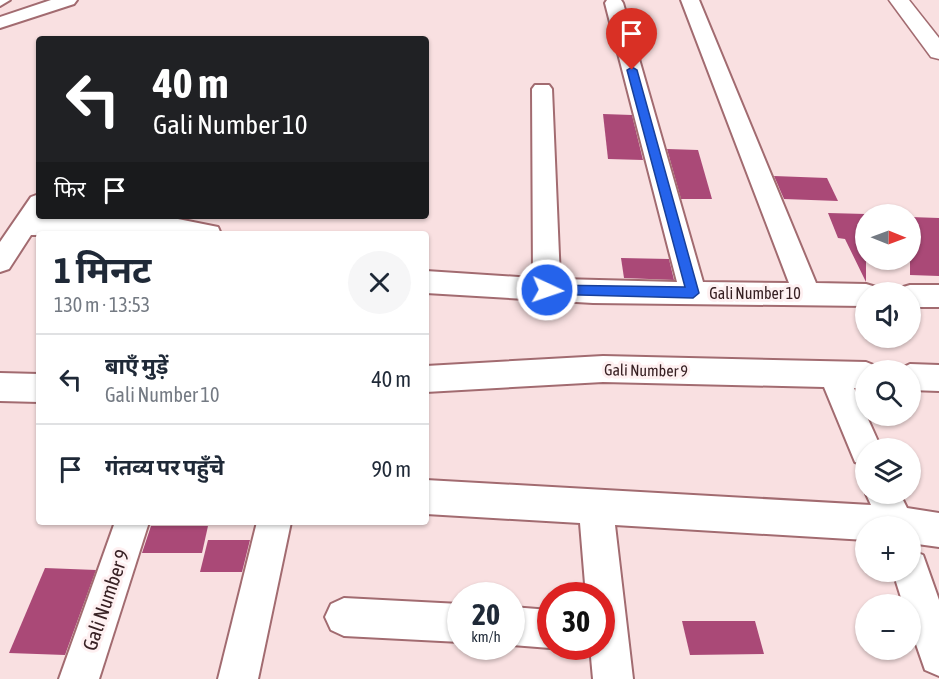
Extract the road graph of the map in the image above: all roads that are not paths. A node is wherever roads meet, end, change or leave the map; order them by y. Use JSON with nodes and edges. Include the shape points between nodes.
{"nodes":[{"id":1,"x":68,"y":0,"type":"edge"},
{"id":2,"x":690,"y":0,"type":"edge"},
{"id":3,"x":899,"y":0,"type":"edge"},
{"id":4,"x":614,"y":3,"type":"dead end"},
{"id":5,"x":0,"y":23,"type":"edge"},
{"id":6,"x":936,"y":45,"type":"edge"},
{"id":7,"x":542,"y":89,"type":"dead end"},
{"id":8,"x":36,"y":208,"type":"edge"},
{"id":9,"x":24,"y":226,"type":"junction"},
{"id":10,"x":194,"y":231,"type":"edge"},
{"id":11,"x":0,"y":262,"type":"edge"},
{"id":12,"x":429,"y":282,"type":"edge"},
{"id":13,"x":547,"y":290,"type":"junction"},
{"id":14,"x":693,"y":293,"type":"junction"},
{"id":15,"x":806,"y":293,"type":"junction"},
{"id":16,"x":855,"y":295,"type":"edge"},
{"id":17,"x":921,"y":296,"type":"edge"},
{"id":18,"x":939,"y":296,"type":"edge"},
{"id":19,"x":833,"y":374,"type":"junction"},
{"id":20,"x":855,"y":375,"type":"edge"},
{"id":21,"x":921,"y":377,"type":"edge"},
{"id":22,"x":429,"y":378,"type":"edge"},
{"id":23,"x":939,"y":378,"type":"edge"},
{"id":24,"x":0,"y":387,"type":"edge"},
{"id":25,"x":36,"y":388,"type":"edge"},
{"id":26,"x":860,"y":438,"type":"edge"},
{"id":27,"x":429,"y":497,"type":"edge"},
{"id":28,"x":596,"y":506,"type":"junction"},
{"id":29,"x":892,"y":515,"type":"edge"},
{"id":30,"x":131,"y":525,"type":"edge"},
{"id":31,"x":273,"y":525,"type":"edge"},
{"id":32,"x":939,"y":530,"type":"edge"},
{"id":33,"x":602,"y":582,"type":"edge"},
{"id":34,"x":915,"y":582,"type":"edge"},
{"id":35,"x":344,"y":617,"type":"dead end"},
{"id":36,"x":447,"y":622,"type":"edge"},
{"id":37,"x":939,"y":656,"type":"edge"},
{"id":38,"x":610,"y":660,"type":"edge"},
{"id":39,"x":79,"y":679,"type":"edge"},
{"id":40,"x":238,"y":679,"type":"edge"},
{"id":41,"x":613,"y":679,"type":"edge"}],
"edges":[{"from":1,"to":5,"type":"street"},
{"from":2,"to":15,"type":"street"},
{"from":3,"to":6,"type":"street"},
{"from":4,"to":14,"type":"street","name":"Gali Number 10"},
{"from":7,"to":13,"type":"street"},
{"from":8,"to":9,"type":"street"},
{"from":9,"to":10,"type":"street"},
{"from":9,"to":11,"type":"street"},
{"from":12,"to":13,"type":"street"},
{"from":13,"to":14,"type":"street"},
{"from":14,"to":15,"type":"street","name":"Gali Number 10"},
{"from":15,"to":16,"type":"street","name":"Gali Number 10"},
{"from":17,"to":18,"type":"street"},
{"from":19,"to":20,"type":"street","name":"Gali Number 9"},
{"from":19,"to":22,"type":"street","name":"Gali Number 9","via":[[603,369]]},
{"from":19,"to":26,"type":"street"},
{"from":21,"to":23,"type":"street"},
{"from":24,"to":25,"type":"street"},
{"from":27,"to":28,"type":"street"},
{"from":28,"to":29,"type":"street"},
{"from":28,"to":33,"type":"street"},
{"from":29,"to":32,"type":"street"},
{"from":30,"to":39,"type":"street","name":"Gali Number 9"},
{"from":31,"to":40,"type":"street"},
{"from":34,"to":37,"type":"street"},
{"from":35,"to":36,"type":"street"},
{"from":38,"to":41,"type":"street"}]}
